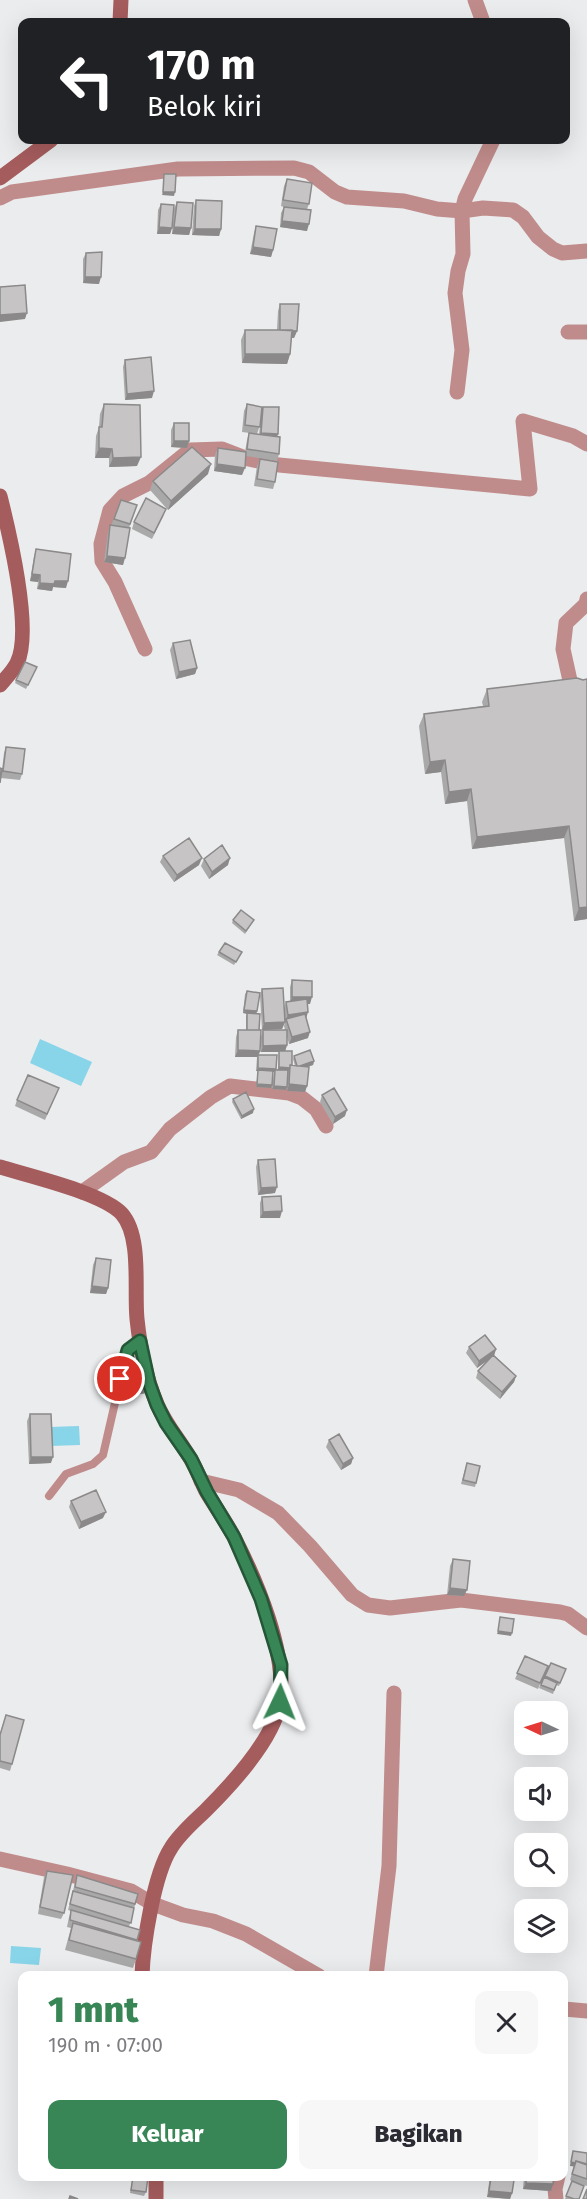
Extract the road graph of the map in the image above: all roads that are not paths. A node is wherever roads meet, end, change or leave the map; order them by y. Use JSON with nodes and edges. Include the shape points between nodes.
{"nodes":[{"id":1,"x":121,"y":0,"type":"edge"},
{"id":2,"x":475,"y":0,"type":"edge"},
{"id":3,"x":120,"y":18,"type":"edge"},
{"id":4,"x":482,"y":18,"type":"edge"},
{"id":5,"x":46,"y":144,"type":"edge"},
{"id":6,"x":491,"y":144,"type":"edge"},
{"id":7,"x":0,"y":178,"type":"edge"},
{"id":8,"x":0,"y":198,"type":"edge"},
{"id":9,"x":462,"y":211,"type":"junction"},
{"id":10,"x":587,"y":251,"type":"edge"},
{"id":11,"x":567,"y":332,"type":"dead end"},
{"id":12,"x":587,"y":332,"type":"edge"},
{"id":13,"x":456,"y":392,"type":"dead end"},
{"id":14,"x":587,"y":444,"type":"edge"},
{"id":15,"x":0,"y":496,"type":"edge"},
{"id":16,"x":587,"y":599,"type":"edge"},
{"id":17,"x":145,"y":650,"type":"dead end"},
{"id":18,"x":0,"y":685,"type":"edge"},
{"id":19,"x":572,"y":685,"type":"edge"},
{"id":20,"x":326,"y":1125,"type":"dead end"},
{"id":21,"x":0,"y":1167,"type":"edge"},
{"id":22,"x":82,"y":1192,"type":"junction"},
{"id":23,"x":140,"y":1341,"type":"junction"},
{"id":24,"x":201,"y":1481,"type":"junction"},
{"id":25,"x":49,"y":1496,"type":"dead end"},
{"id":26,"x":587,"y":1628,"type":"edge"},
{"id":27,"x":394,"y":1693,"type":"dead end"},
{"id":28,"x":0,"y":1859,"type":"edge"},
{"id":29,"x":153,"y":1904,"type":"junction"},
{"id":30,"x":142,"y":1971,"type":"edge"},
{"id":31,"x":310,"y":1971,"type":"edge"},
{"id":32,"x":377,"y":1971,"type":"edge"},
{"id":33,"x":568,"y":2009,"type":"edge"},
{"id":34,"x":587,"y":2011,"type":"edge"},
{"id":35,"x":156,"y":2181,"type":"edge"},
{"id":36,"x":557,"y":2181,"type":"edge"},
{"id":37,"x":156,"y":2199,"type":"edge"},
{"id":38,"x":556,"y":2199,"type":"edge"}],
"edges":[{"from":1,"to":3,"type":"street"},
{"from":2,"to":4,"type":"street"},
{"from":5,"to":7,"type":"street"},
{"from":6,"to":9,"type":"street"},
{"from":8,"to":9,"type":"street","via":[[12,192],[178,169],[294,168],[309,172],[347,197]]},
{"from":9,"to":10,"type":"street","via":[[513,210],[553,249],[562,253]]},
{"from":9,"to":13,"type":"street","via":[[463,254],[455,293],[462,350]]},
{"from":11,"to":12,"type":"street"},
{"from":14,"to":17,"type":"street","via":[[523,421],[530,489],[279,465],[222,449],[190,450],[149,483],[123,496],[110,510],[101,544],[102,561]]},
{"from":15,"to":18,"type":"street","via":[[14,558],[22,641],[17,663]]},
{"from":16,"to":19,"type":"street","via":[[566,623],[563,649]]},
{"from":20,"to":22,"type":"street","via":[[316,1109],[302,1098],[230,1086],[170,1129],[151,1152],[124,1162]]},
{"from":21,"to":22,"type":"street"},
{"from":22,"to":23,"type":"street","via":[[117,1210],[127,1221],[135,1252]]},
{"from":23,"to":24,"type":"street","via":[[157,1405]]},
{"from":23,"to":25,"type":"lane","via":[[126,1355],[103,1455],[93,1464],[66,1474]]},
{"from":24,"to":26,"type":"street","via":[[239,1490],[278,1513],[352,1595],[368,1605],[390,1608],[461,1600],[483,1602],[568,1614]]},
{"from":24,"to":29,"type":"street","via":[[234,1537],[261,1599],[281,1665],[280,1702],[272,1727],[250,1760],[171,1848],[160,1871]]},
{"from":27,"to":32,"type":"street","via":[[389,1866]]},
{"from":28,"to":29,"type":"street","via":[[122,1888]]},
{"from":29,"to":30,"type":"street"},
{"from":29,"to":31,"type":"street","via":[[246,1934]]},
{"from":33,"to":34,"type":"street"},
{"from":35,"to":37,"type":"street"},
{"from":36,"to":38,"type":"street"}]}
